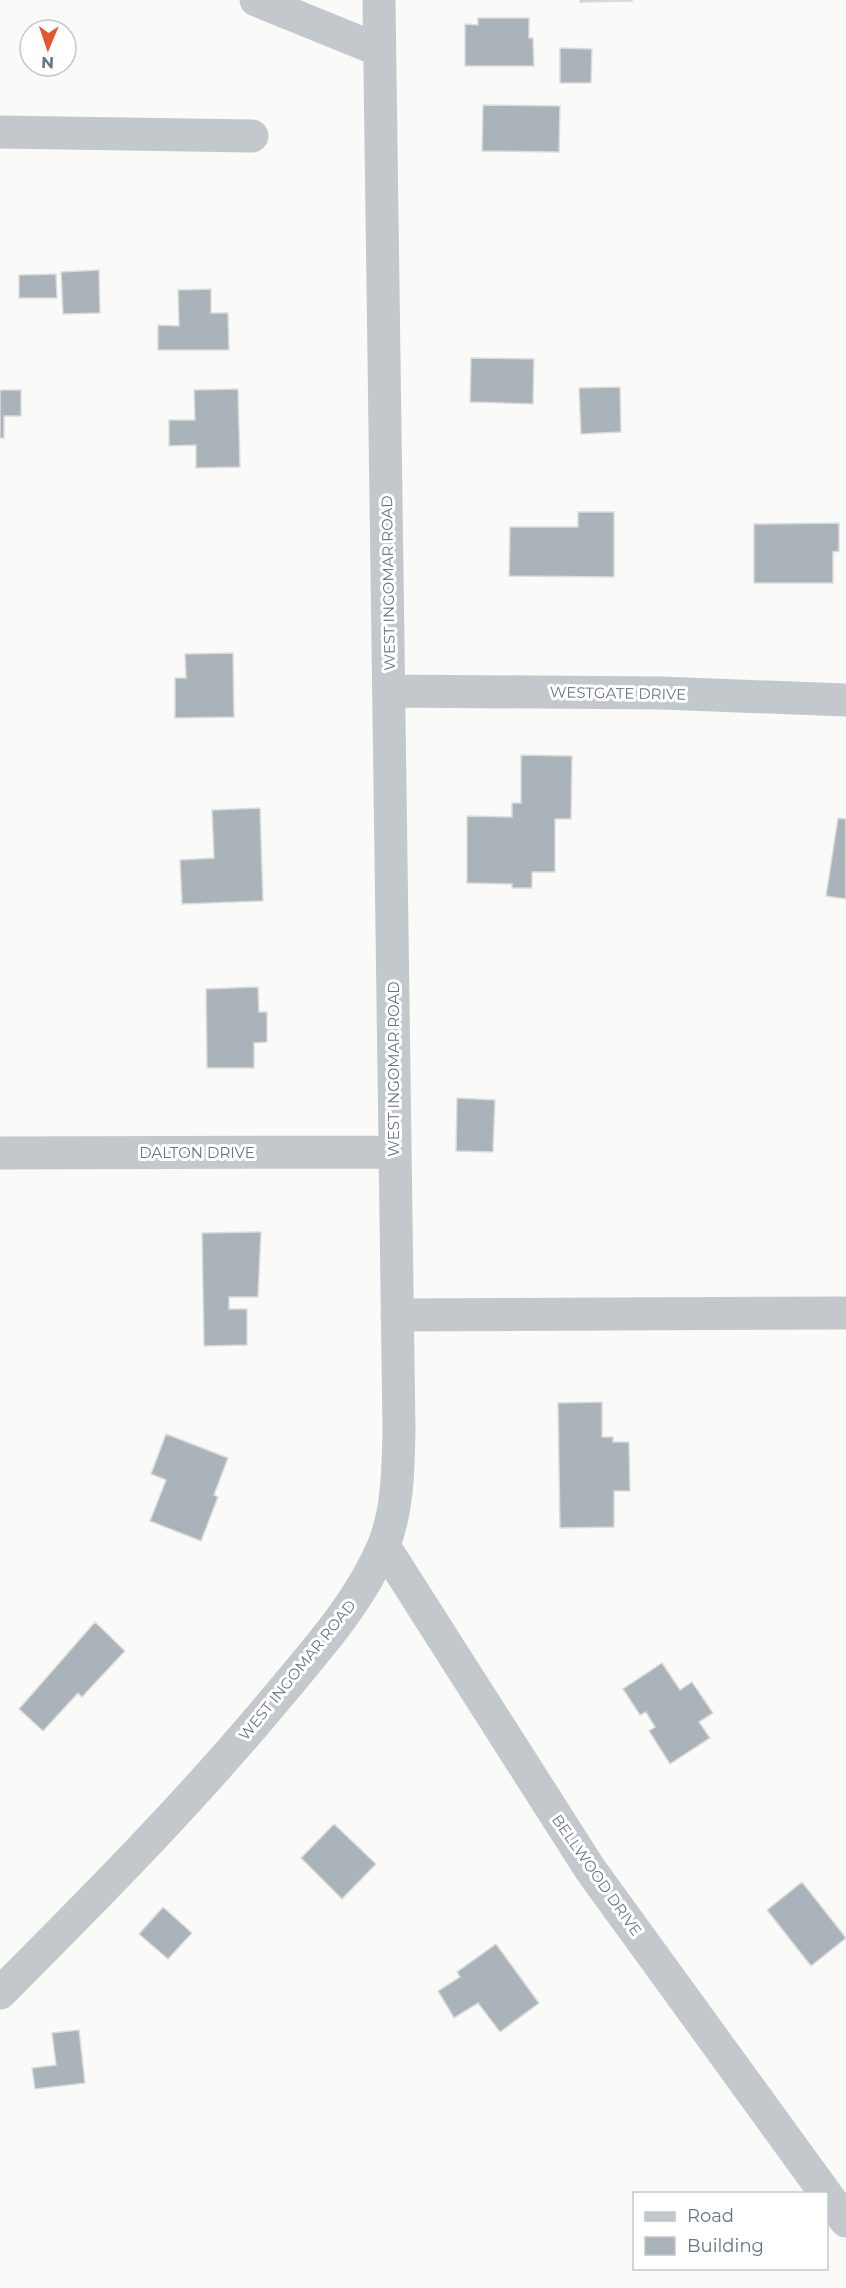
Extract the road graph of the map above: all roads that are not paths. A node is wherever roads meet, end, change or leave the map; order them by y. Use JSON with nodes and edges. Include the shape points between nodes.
{"nodes":[{"id":1,"x":256,"y":0,"type":"edge"},
{"id":2,"x":379,"y":0,"type":"edge"},
{"id":3,"x":380,"y":50,"type":"junction"},
{"id":4,"x":0,"y":132,"type":"edge"},
{"id":5,"x":252,"y":136,"type":"dead end"},
{"id":6,"x":390,"y":691,"type":"junction"},
{"id":7,"x":846,"y":700,"type":"edge"},
{"id":8,"x":393,"y":1152,"type":"junction"},
{"id":9,"x":0,"y":1153,"type":"edge"},
{"id":10,"x":846,"y":1313,"type":"edge"},
{"id":11,"x":397,"y":1315,"type":"junction"},
{"id":12,"x":384,"y":1546,"type":"junction"},
{"id":13,"x":0,"y":1993,"type":"edge"},
{"id":14,"x":825,"y":2192,"type":"edge"},
{"id":15,"x":828,"y":2197,"type":"edge"},
{"id":16,"x":846,"y":2221,"type":"edge"}],
"edges":[{"from":1,"to":3,"type":"street"},
{"from":2,"to":3,"type":"street","name":"WEST INGOMAR ROAD"},
{"from":3,"to":6,"type":"street","name":"WEST INGOMAR ROAD"},
{"from":4,"to":5,"type":"street"},
{"from":6,"to":7,"type":"street","name":"WESTGATE DRIVE","via":[[661,693]]},
{"from":6,"to":8,"type":"street","name":"WEST INGOMAR ROAD"},
{"from":8,"to":9,"type":"street","name":"DALTON DRIVE"},
{"from":8,"to":11,"type":"street","name":"WEST INGOMAR ROAD"},
{"from":10,"to":11,"type":"street"},
{"from":11,"to":12,"type":"street","name":"WEST INGOMAR ROAD","via":[[397,1479]]},
{"from":12,"to":13,"type":"street","name":"WEST INGOMAR ROAD","via":[[338,1624],[218,1768]]},
{"from":12,"to":14,"type":"street","name":"BELLWOOD DRIVE","via":[[590,1869]]},
{"from":15,"to":16,"type":"street","name":"BELLWOOD DRIVE"}]}
